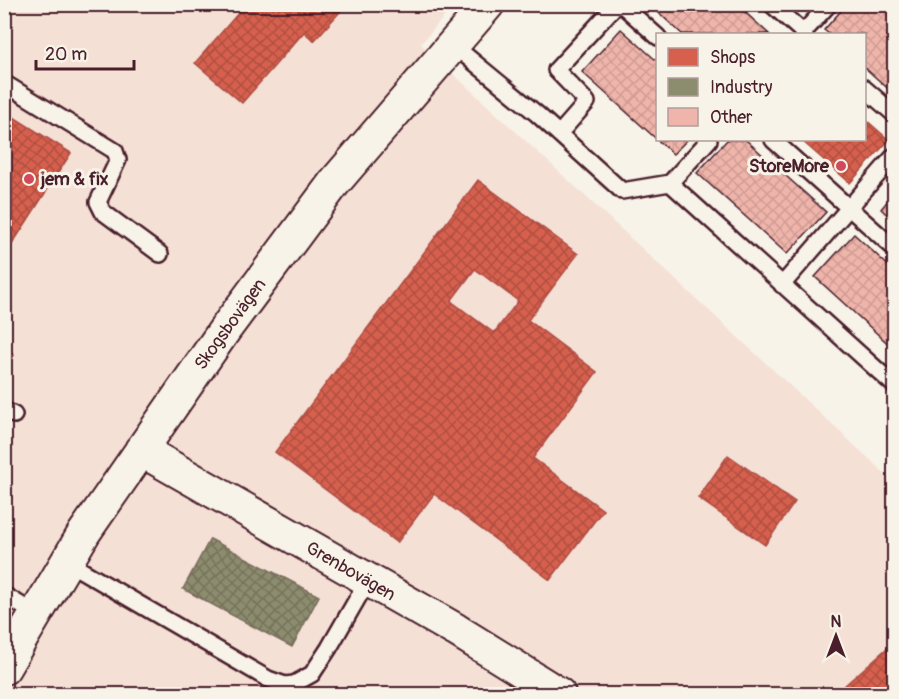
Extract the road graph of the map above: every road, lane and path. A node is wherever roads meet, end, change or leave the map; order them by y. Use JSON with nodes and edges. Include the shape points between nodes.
{"nodes":[{"id":1,"x":488,"y":4,"type":"edge"},
{"id":2,"x":619,"y":4,"type":"edge"},
{"id":3,"x":771,"y":4,"type":"edge"},
{"id":4,"x":829,"y":4,"type":"edge"},
{"id":5,"x":802,"y":33,"type":"edge"},
{"id":6,"x":804,"y":33,"type":"edge"},
{"id":7,"x":656,"y":36,"type":"edge"},
{"id":8,"x":453,"y":45,"type":"junction"},
{"id":9,"x":4,"y":83,"type":"edge"},
{"id":10,"x":866,"y":90,"type":"edge"},
{"id":11,"x":894,"y":114,"type":"edge"},
{"id":12,"x":559,"y":134,"type":"junction"},
{"id":13,"x":708,"y":141,"type":"edge"},
{"id":14,"x":774,"y":141,"type":"edge"},
{"id":15,"x":894,"y":156,"type":"edge"},
{"id":16,"x":670,"y":183,"type":"junction"},
{"id":17,"x":849,"y":208,"type":"junction"},
{"id":18,"x":894,"y":248,"type":"edge"},
{"id":19,"x":160,"y":254,"type":"dead end"},
{"id":20,"x":782,"y":285,"type":"junction"},
{"id":21,"x":894,"y":385,"type":"edge"},
{"id":22,"x":141,"y":450,"type":"junction"},
{"id":23,"x":67,"y":562,"type":"junction"},
{"id":24,"x":368,"y":580,"type":"junction"},
{"id":25,"x":4,"y":595,"type":"edge"},
{"id":26,"x":36,"y":614,"type":"junction"},
{"id":27,"x":4,"y":668,"type":"edge"},
{"id":28,"x":559,"y":694,"type":"edge"}],
"edges":[{"from":1,"to":8,"type":"street","name":"Skogsbovägen"},
{"from":2,"to":7,"type":"lane"},
{"from":2,"to":12,"type":"lane","via":[[556,70],[587,102]]},
{"from":3,"to":5,"type":"lane"},
{"from":4,"to":6,"type":"lane"},
{"from":8,"to":12,"type":"lane"},
{"from":8,"to":22,"type":"street","name":"Skogsbovägen","via":[[334,183]]},
{"from":9,"to":19,"type":"lane","via":[[115,151],[117,160],[98,202],[102,212]]},
{"from":10,"to":11,"type":"lane"},
{"from":12,"to":16,"type":"lane","via":[[622,191]]},
{"from":13,"to":16,"type":"lane"},
{"from":14,"to":17,"type":"lane"},
{"from":15,"to":17,"type":"lane"},
{"from":16,"to":20,"type":"lane"},
{"from":17,"to":18,"type":"lane"},
{"from":17,"to":20,"type":"lane"},
{"from":20,"to":21,"type":"lane"},
{"from":22,"to":23,"type":"street","name":"Skogsbovägen"},
{"from":22,"to":24,"type":"street","name":"Grenbovägen"},
{"from":23,"to":24,"type":"lane","via":[[268,679],[285,685],[312,674]]},
{"from":23,"to":26,"type":"street","name":"Skogsbovägen"},
{"from":24,"to":28,"type":"street","name":"Grenbovägen"},
{"from":25,"to":26,"type":"lane"},
{"from":26,"to":27,"type":"street","name":"Skogsbovägen"}]}
